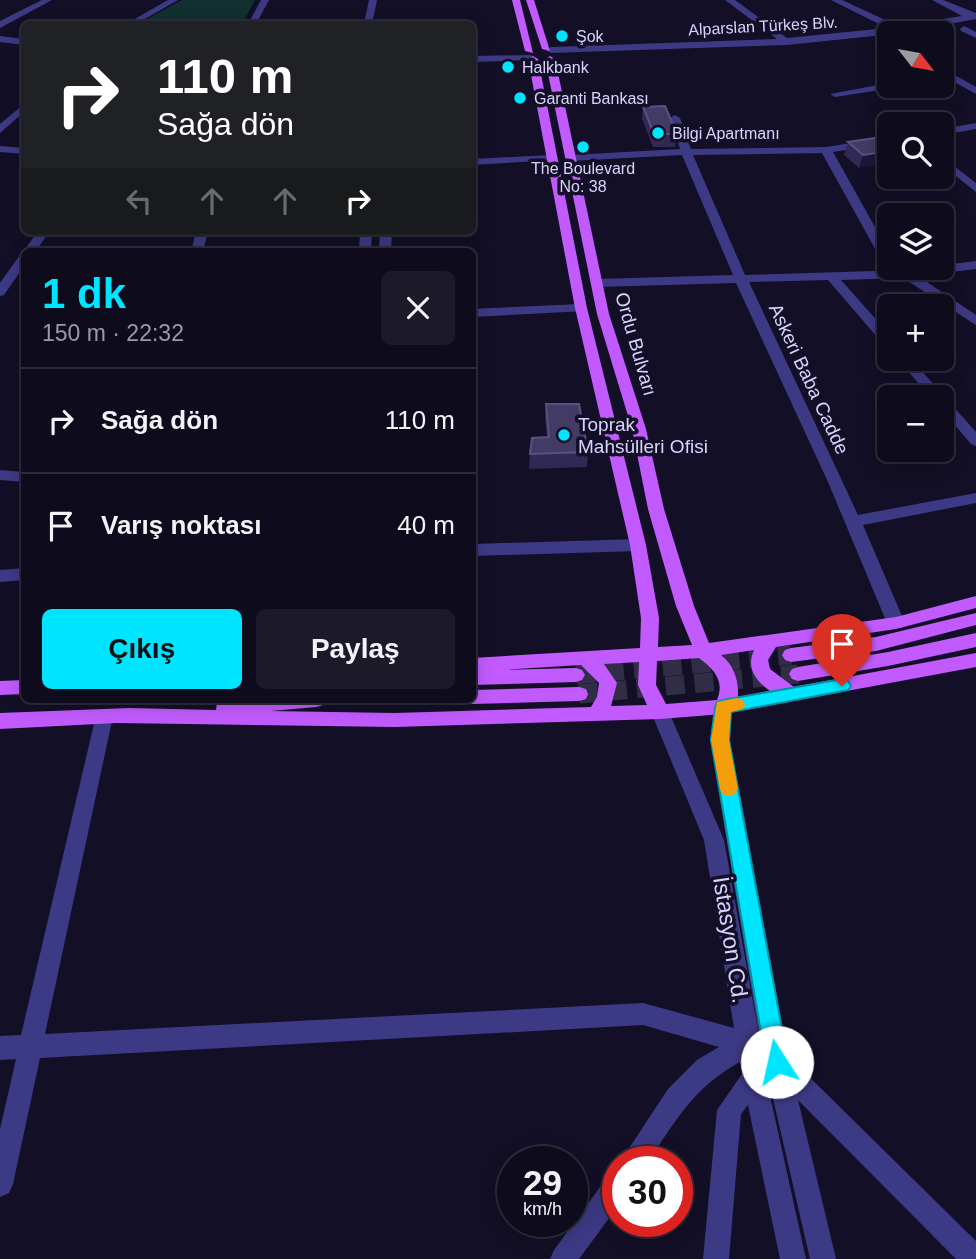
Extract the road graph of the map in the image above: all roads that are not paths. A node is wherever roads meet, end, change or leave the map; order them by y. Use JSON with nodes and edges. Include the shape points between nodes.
{"nodes":[{"id":1,"x":48,"y":0,"type":"edge"},
{"id":2,"x":174,"y":0,"type":"edge"},
{"id":3,"x":265,"y":0,"type":"edge"},
{"id":4,"x":373,"y":0,"type":"edge"},
{"id":5,"x":516,"y":0,"type":"edge"},
{"id":6,"x":530,"y":0,"type":"edge"},
{"id":7,"x":729,"y":0,"type":"edge"},
{"id":8,"x":835,"y":0,"type":"edge"},
{"id":9,"x":936,"y":0,"type":"edge"},
{"id":10,"x":975,"y":20,"type":"edge"},
{"id":11,"x":136,"y":21,"type":"edge"},
{"id":12,"x":254,"y":21,"type":"edge"},
{"id":13,"x":369,"y":21,"type":"edge"},
{"id":14,"x":879,"y":21,"type":"edge"},
{"id":15,"x":954,"y":23,"type":"edge"},
{"id":16,"x":0,"y":25,"type":"edge"},
{"id":17,"x":964,"y":29,"type":"junction"},
{"id":18,"x":954,"y":30,"type":"edge"},
{"id":19,"x":877,"y":33,"type":"edge"},
{"id":20,"x":976,"y":35,"type":"edge"},
{"id":21,"x":0,"y":39,"type":"edge"},
{"id":22,"x":21,"y":42,"type":"edge"},
{"id":23,"x":787,"y":42,"type":"junction"},
{"id":24,"x":877,"y":42,"type":"edge"},
{"id":25,"x":0,"y":47,"type":"edge"},
{"id":26,"x":21,"y":49,"type":"edge"},
{"id":27,"x":476,"y":53,"type":"edge"},
{"id":28,"x":550,"y":54,"type":"junction"},
{"id":29,"x":530,"y":55,"type":"junction"},
{"id":30,"x":476,"y":59,"type":"edge"},
{"id":31,"x":954,"y":80,"type":"edge"},
{"id":32,"x":877,"y":88,"type":"edge"},
{"id":33,"x":976,"y":91,"type":"edge"},
{"id":34,"x":835,"y":94,"type":"dead end"},
{"id":35,"x":21,"y":110,"type":"edge"},
{"id":36,"x":675,"y":118,"type":"dead end"},
{"id":37,"x":976,"y":127,"type":"edge"},
{"id":38,"x":0,"y":130,"type":"edge"},
{"id":39,"x":954,"y":130,"type":"edge"},
{"id":40,"x":877,"y":142,"type":"edge"},
{"id":41,"x":0,"y":149,"type":"edge"},
{"id":42,"x":826,"y":150,"type":"junction"},
{"id":43,"x":21,"y":151,"type":"edge"},
{"id":44,"x":685,"y":152,"type":"junction"},
{"id":45,"x":551,"y":158,"type":"junction"},
{"id":46,"x":570,"y":158,"type":"junction"},
{"id":47,"x":476,"y":162,"type":"edge"},
{"id":48,"x":954,"y":170,"type":"edge"},
{"id":49,"x":976,"y":189,"type":"edge"},
{"id":50,"x":877,"y":237,"type":"edge"},
{"id":51,"x":21,"y":262,"type":"edge"},
{"id":52,"x":976,"y":265,"type":"edge"},
{"id":53,"x":954,"y":266,"type":"edge"},
{"id":54,"x":877,"y":272,"type":"edge"},
{"id":55,"x":832,"y":277,"type":"junction"},
{"id":56,"x":741,"y":280,"type":"junction"},
{"id":57,"x":912,"y":280,"type":"edge"},
{"id":58,"x":21,"y":282,"type":"edge"},
{"id":59,"x":597,"y":283,"type":"junction"},
{"id":60,"x":3,"y":285,"type":"edge"},
{"id":61,"x":581,"y":308,"type":"junction"},
{"id":62,"x":476,"y":313,"type":"edge"},
{"id":63,"x":976,"y":321,"type":"edge"},
{"id":64,"x":877,"y":328,"type":"edge"},
{"id":65,"x":914,"y":371,"type":"edge"},
{"id":66,"x":927,"y":385,"type":"edge"},
{"id":67,"x":954,"y":416,"type":"edge"},
{"id":68,"x":976,"y":441,"type":"edge"},
{"id":69,"x":0,"y":475,"type":"edge"},
{"id":70,"x":21,"y":477,"type":"edge"},
{"id":71,"x":976,"y":498,"type":"edge"},
{"id":72,"x":855,"y":520,"type":"junction"},
{"id":73,"x":638,"y":545,"type":"junction"},
{"id":74,"x":476,"y":550,"type":"edge"},
{"id":75,"x":21,"y":574,"type":"edge"},
{"id":76,"x":0,"y":576,"type":"edge"},
{"id":77,"x":976,"y":602,"type":"edge"},
{"id":78,"x":976,"y":620,"type":"edge"},
{"id":79,"x":896,"y":623,"type":"junction"},
{"id":80,"x":976,"y":640,"type":"edge"},
{"id":81,"x":770,"y":642,"type":"junction"},
{"id":82,"x":703,"y":651,"type":"junction"},
{"id":83,"x":791,"y":655,"type":"tunnel mouth"},
{"id":84,"x":649,"y":656,"type":"junction"},
{"id":85,"x":976,"y":660,"type":"edge"},
{"id":86,"x":476,"y":665,"type":"edge"},
{"id":87,"x":580,"y":667,"type":"junction"},
{"id":88,"x":798,"y":674,"type":"tunnel mouth"},
{"id":89,"x":476,"y":678,"type":"edge"},
{"id":90,"x":21,"y":687,"type":"edge"},
{"id":91,"x":0,"y":688,"type":"edge"},
{"id":92,"x":579,"y":694,"type":"tunnel mouth"},
{"id":93,"x":794,"y":695,"type":"junction"},
{"id":94,"x":476,"y":697,"type":"edge"},
{"id":95,"x":277,"y":703,"type":"edge"},
{"id":96,"x":723,"y":707,"type":"junction"},
{"id":97,"x":660,"y":712,"type":"junction"},
{"id":98,"x":596,"y":714,"type":"junction"},
{"id":99,"x":110,"y":716,"type":"junction"},
{"id":100,"x":0,"y":720,"type":"edge"},
{"id":101,"x":748,"y":1044,"type":"junction"},
{"id":102,"x":30,"y":1047,"type":"junction"},
{"id":103,"x":0,"y":1048,"type":"edge"},
{"id":104,"x":777,"y":1062,"type":"junction"},
{"id":105,"x":754,"y":1077,"type":"junction"},
{"id":106,"x":645,"y":1146,"type":"edge"},
{"id":107,"x":0,"y":1184,"type":"edge"},
{"id":108,"x":602,"y":1206,"type":"edge"},
{"id":109,"x":563,"y":1259,"type":"edge"},
{"id":110,"x":716,"y":1259,"type":"edge"},
{"id":111,"x":793,"y":1259,"type":"edge"},
{"id":112,"x":823,"y":1259,"type":"edge"},
{"id":113,"x":975,"y":1259,"type":"edge"}],
"edges":[{"from":1,"to":16,"type":"street"},
{"from":2,"to":11,"type":"street"},
{"from":3,"to":12,"type":"street"},
{"from":4,"to":13,"type":"street"},
{"from":5,"to":29,"type":"main road"},
{"from":6,"to":28,"type":"main road","name":"Ordu Bulvarı"},
{"from":7,"to":23,"type":"street"},
{"from":8,"to":14,"type":"street"},
{"from":9,"to":10,"type":"street"},
{"from":10,"to":15,"type":"street","name":"Alparslan Türkeş Blv."},
{"from":10,"to":17,"type":"street"},
{"from":17,"to":18,"type":"street"},
{"from":17,"to":20,"type":"street"},
{"from":19,"to":23,"type":"street","name":"Alparslan Türkeş Blv."},
{"from":21,"to":22,"type":"street"},
{"from":23,"to":28,"type":"street","name":"Alparslan Türkeş Blv."},
{"from":24,"to":28,"type":"street","name":"Alparslan Türkeş Blv."},
{"from":25,"to":26,"type":"street"},
{"from":27,"to":29,"type":"street"},
{"from":28,"to":29,"type":"main road"},
{"from":28,"to":46,"type":"main road","name":"Ordu Bulvarı"},
{"from":29,"to":30,"type":"street"},
{"from":29,"to":45,"type":"main road"},
{"from":31,"to":33,"type":"street"},
{"from":32,"to":34,"type":"street"},
{"from":35,"to":38,"type":"street"},
{"from":36,"to":44,"type":"street","name":"Askeri Baba Cadde"},
{"from":37,"to":39,"type":"street"},
{"from":40,"to":42,"type":"street"},
{"from":41,"to":43,"type":"street"},
{"from":42,"to":44,"type":"street"},
{"from":42,"to":50,"type":"street"},
{"from":44,"to":46,"type":"street"},
{"from":44,"to":56,"type":"street","name":"Askeri Baba Cadde"},
{"from":45,"to":47,"type":"street"},
{"from":45,"to":61,"type":"main road"},
{"from":46,"to":59,"type":"main road","name":"Ordu Bulvarı"},
{"from":48,"to":49,"type":"street"},
{"from":51,"to":60,"type":"street"},
{"from":52,"to":53,"type":"street"},
{"from":54,"to":55,"type":"street"},
{"from":55,"to":56,"type":"street"},
{"from":55,"to":64,"type":"street"},
{"from":56,"to":59,"type":"street"},
{"from":56,"to":72,"type":"street","name":"Askeri Baba Cadde"},
{"from":57,"to":63,"type":"street"},
{"from":58,"to":60,"type":"street"},
{"from":59,"to":82,"type":"main road","name":"Ordu Bulvarı","via":[[639,429],[656,509]]},
{"from":61,"to":62,"type":"street"},
{"from":61,"to":73,"type":"main road"},
{"from":65,"to":66,"type":"street"},
{"from":67,"to":68,"type":"street"},
{"from":69,"to":70,"type":"street"},
{"from":71,"to":72,"type":"street"},
{"from":72,"to":79,"type":"street","name":"Askeri Baba Cadde"},
{"from":73,"to":74,"type":"street"},
{"from":73,"to":84,"type":"main road","via":[[650,618]]},
{"from":75,"to":76,"type":"street"},
{"from":77,"to":79,"type":"main road"},
{"from":78,"to":83,"type":"main road","via":[[876,644]]},
{"from":79,"to":81,"type":"main road"},
{"from":80,"to":88,"type":"main road"},
{"from":81,"to":82,"type":"main road"},
{"from":81,"to":93,"type":"main road","via":[[759,660],[761,674]]},
{"from":82,"to":84,"type":"main road"},
{"from":82,"to":96,"type":"main road","name":"Ordu Bulvarı","via":[[722,666],[729,682]]},
{"from":84,"to":87,"type":"main road"},
{"from":84,"to":97,"type":"main road","via":[[647,685]]},
{"from":85,"to":93,"type":"main road"},
{"from":86,"to":87,"type":"main road"},
{"from":87,"to":89,"type":"main road"},
{"from":87,"to":98,"type":"main road","via":[[602,671],[609,685]]},
{"from":90,"to":91,"type":"main road"},
{"from":92,"to":94,"type":"main road"},
{"from":93,"to":96,"type":"main road"},
{"from":95,"to":99,"type":"main road"},
{"from":96,"to":97,"type":"main road"},
{"from":96,"to":104,"type":"street","name":"İstasyon Cd.","via":[[720,740]]},
{"from":97,"to":98,"type":"main road"},
{"from":97,"to":101,"type":"street","name":"İstasyon Cd.","via":[[715,840]]},
{"from":98,"to":99,"type":"main road","via":[[395,720]]},
{"from":99,"to":100,"type":"main road"},
{"from":99,"to":102,"type":"street"},
{"from":101,"to":102,"type":"street","via":[[643,1014]]},
{"from":101,"to":105,"type":"street","name":"İstasyon Cd."},
{"from":101,"to":106,"type":"street","via":[[705,1068],[677,1098]]},
{"from":102,"to":103,"type":"street"},
{"from":102,"to":107,"type":"street"},
{"from":104,"to":105,"type":"street"},
{"from":104,"to":112,"type":"street","name":"İstasyon Cd."},
{"from":104,"to":113,"type":"street"},
{"from":105,"to":110,"type":"street","via":[[729,1110]]},
{"from":105,"to":111,"type":"street","name":"İstasyon Cd."},
{"from":108,"to":109,"type":"street"}]}
